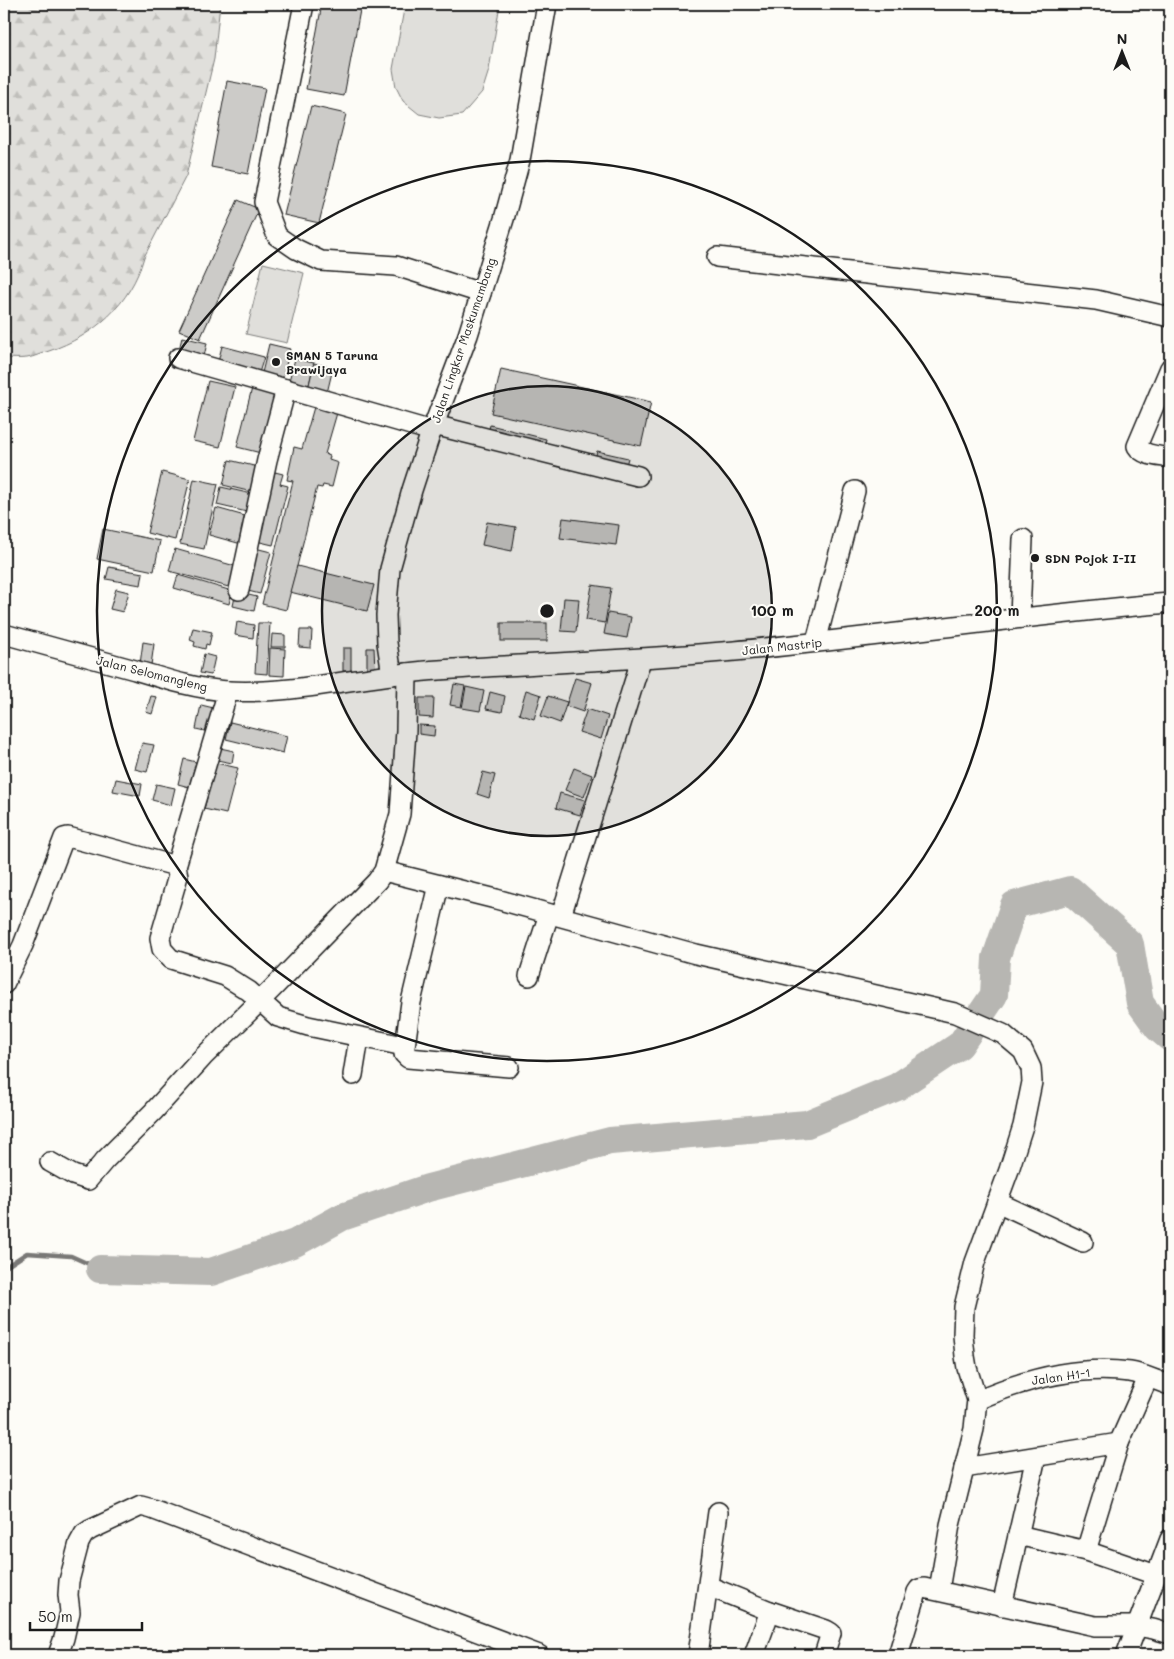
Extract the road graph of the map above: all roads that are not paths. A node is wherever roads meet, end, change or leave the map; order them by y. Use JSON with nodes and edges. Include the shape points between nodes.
{"nodes":[{"id":1,"x":304,"y":4,"type":"edge"},
{"id":2,"x":547,"y":4,"type":"edge"},
{"id":3,"x":717,"y":257,"type":"dead end"},
{"id":4,"x":481,"y":293,"type":"junction"},
{"id":5,"x":1170,"y":317,"type":"edge"},
{"id":6,"x":178,"y":358,"type":"dead end"},
{"id":7,"x":1170,"y":368,"type":"edge"},
{"id":8,"x":286,"y":389,"type":"junction"},
{"id":9,"x":433,"y":428,"type":"junction"},
{"id":10,"x":1170,"y":458,"type":"edge"},
{"id":11,"x":638,"y":476,"type":"dead end"},
{"id":12,"x":855,"y":491,"type":"dead end"},
{"id":13,"x":1024,"y":539,"type":"dead end"},
{"id":14,"x":239,"y":590,"type":"dead end"},
{"id":15,"x":1170,"y":603,"type":"edge"},
{"id":16,"x":1020,"y":618,"type":"junction"},
{"id":17,"x":4,"y":634,"type":"edge"},
{"id":18,"x":816,"y":642,"type":"junction"},
{"id":19,"x":641,"y":660,"type":"junction"},
{"id":20,"x":400,"y":674,"type":"junction"},
{"id":21,"x":228,"y":691,"type":"junction"},
{"id":22,"x":176,"y":866,"type":"junction"},
{"id":23,"x":384,"y":871,"type":"junction"},
{"id":24,"x":439,"y":885,"type":"junction"},
{"id":25,"x":555,"y":915,"type":"junction"},
{"id":26,"x":529,"y":976,"type":"dead end"},
{"id":27,"x":4,"y":984,"type":"edge"},
{"id":28,"x":256,"y":998,"type":"junction"},
{"id":29,"x":359,"y":1038,"type":"junction"},
{"id":30,"x":404,"y":1046,"type":"junction"},
{"id":31,"x":509,"y":1066,"type":"dead end"},
{"id":32,"x":353,"y":1074,"type":"dead end"},
{"id":33,"x":50,"y":1162,"type":"dead end"},
{"id":34,"x":997,"y":1202,"type":"junction"},
{"id":35,"x":1083,"y":1242,"type":"dead end"},
{"id":36,"x":1148,"y":1378,"type":"junction"},
{"id":37,"x":1170,"y":1385,"type":"edge"},
{"id":38,"x":977,"y":1400,"type":"junction"},
{"id":39,"x":1119,"y":1443,"type":"junction"},
{"id":40,"x":1036,"y":1457,"type":"junction"},
{"id":41,"x":964,"y":1468,"type":"junction"},
{"id":42,"x":718,"y":1512,"type":"dead end"},
{"id":43,"x":1018,"y":1535,"type":"junction"},
{"id":44,"x":1170,"y":1539,"type":"edge"},
{"id":45,"x":1086,"y":1551,"type":"junction"},
{"id":46,"x":1156,"y":1575,"type":"junction"},
{"id":47,"x":708,"y":1586,"type":"junction"},
{"id":48,"x":939,"y":1590,"type":"junction"},
{"id":49,"x":1002,"y":1606,"type":"junction"},
{"id":50,"x":770,"y":1611,"type":"junction"},
{"id":51,"x":1136,"y":1626,"type":"junction"},
{"id":52,"x":1170,"y":1634,"type":"edge"},
{"id":53,"x":58,"y":1655,"type":"edge"},
{"id":54,"x":539,"y":1655,"type":"edge"},
{"id":55,"x":698,"y":1655,"type":"edge"},
{"id":56,"x":754,"y":1655,"type":"edge"},
{"id":57,"x":824,"y":1655,"type":"edge"},
{"id":58,"x":898,"y":1655,"type":"edge"},
{"id":59,"x":1126,"y":1655,"type":"edge"}],
"edges":[{"from":1,"to":4,"type":"street","via":[[264,202],[277,236],[321,261],[396,266]]},
{"from":2,"to":4,"type":"street","name":"Jalan Lingkar Maskumambang","via":[[520,160]]},
{"from":3,"to":5,"type":"street","via":[[1096,300]]},
{"from":4,"to":9,"type":"street","name":"Jalan Lingkar Maskumambang"},
{"from":6,"to":8,"type":"street"},
{"from":7,"to":10,"type":"street","via":[[1137,446],[1143,452]]},
{"from":8,"to":9,"type":"street"},
{"from":8,"to":14,"type":"street"},
{"from":9,"to":11,"type":"street"},
{"from":9,"to":20,"type":"street","name":"Jalan Lingkar Maskumambang","via":[[390,569],[387,643]]},
{"from":12,"to":18,"type":"street"},
{"from":13,"to":16,"type":"street"},
{"from":15,"to":16,"type":"street","name":"Jalan Mastrip"},
{"from":16,"to":18,"type":"street","name":"Jalan Mastrip"},
{"from":17,"to":21,"type":"street","name":"Jalan Selomangleng","via":[[202,688]]},
{"from":18,"to":19,"type":"street","name":"Jalan Mastrip"},
{"from":19,"to":20,"type":"street","name":"Jalan Mastrip"},
{"from":19,"to":25,"type":"street"},
{"from":20,"to":21,"type":"street","name":"Jalan Selomangleng","via":[[340,684]]},
{"from":20,"to":23,"type":"street","name":"Jalan Lingkar Maskumambang","via":[[406,731],[400,814]]},
{"from":21,"to":22,"type":"street"},
{"from":22,"to":27,"type":"street","via":[[68,836],[64,838],[23,945]]},
{"from":22,"to":28,"type":"street","via":[[178,876],[160,938],[162,949],[171,959],[225,976]]},
{"from":23,"to":24,"type":"street"},
{"from":23,"to":28,"type":"street"},
{"from":24,"to":25,"type":"street"},
{"from":24,"to":30,"type":"street","via":[[410,1002]]},
{"from":25,"to":26,"type":"street"},
{"from":25,"to":34,"type":"street","via":[[696,954],[955,1012],[1003,1034],[1023,1051],[1031,1068],[1032,1082],[1023,1126]]},
{"from":28,"to":29,"type":"street","via":[[287,1020]]},
{"from":28,"to":33,"type":"street","via":[[105,1160],[82,1178]]},
{"from":29,"to":30,"type":"street"},
{"from":29,"to":32,"type":"street"},
{"from":30,"to":31,"type":"street","via":[[404,1054],[408,1058]]},
{"from":34,"to":35,"type":"street"},
{"from":34,"to":38,"type":"street","via":[[975,1262],[964,1307],[965,1356]]},
{"from":36,"to":37,"type":"street","name":"Jalan H1-1"},
{"from":36,"to":38,"type":"street","name":"Jalan H1-1","via":[[1132,1372],[1114,1371],[1051,1375],[1027,1380]]},
{"from":36,"to":39,"type":"street"},
{"from":38,"to":41,"type":"street"},
{"from":39,"to":40,"type":"street"},
{"from":39,"to":45,"type":"street"},
{"from":40,"to":41,"type":"street"},
{"from":40,"to":43,"type":"street"},
{"from":41,"to":48,"type":"street"},
{"from":42,"to":47,"type":"street"},
{"from":43,"to":45,"type":"street"},
{"from":43,"to":49,"type":"street"},
{"from":44,"to":46,"type":"street"},
{"from":45,"to":46,"type":"street"},
{"from":46,"to":51,"type":"street"},
{"from":47,"to":50,"type":"street"},
{"from":47,"to":55,"type":"street"},
{"from":48,"to":49,"type":"street"},
{"from":48,"to":58,"type":"street","via":[[924,1588],[917,1592]]},
{"from":49,"to":51,"type":"street","via":[[1095,1626]]},
{"from":50,"to":56,"type":"street"},
{"from":50,"to":57,"type":"street","via":[[831,1633]]},
{"from":51,"to":52,"type":"street"},
{"from":51,"to":59,"type":"street"},
{"from":53,"to":54,"type":"street","via":[[70,1612],[69,1581],[79,1542],[90,1530],[141,1506]]}]}
